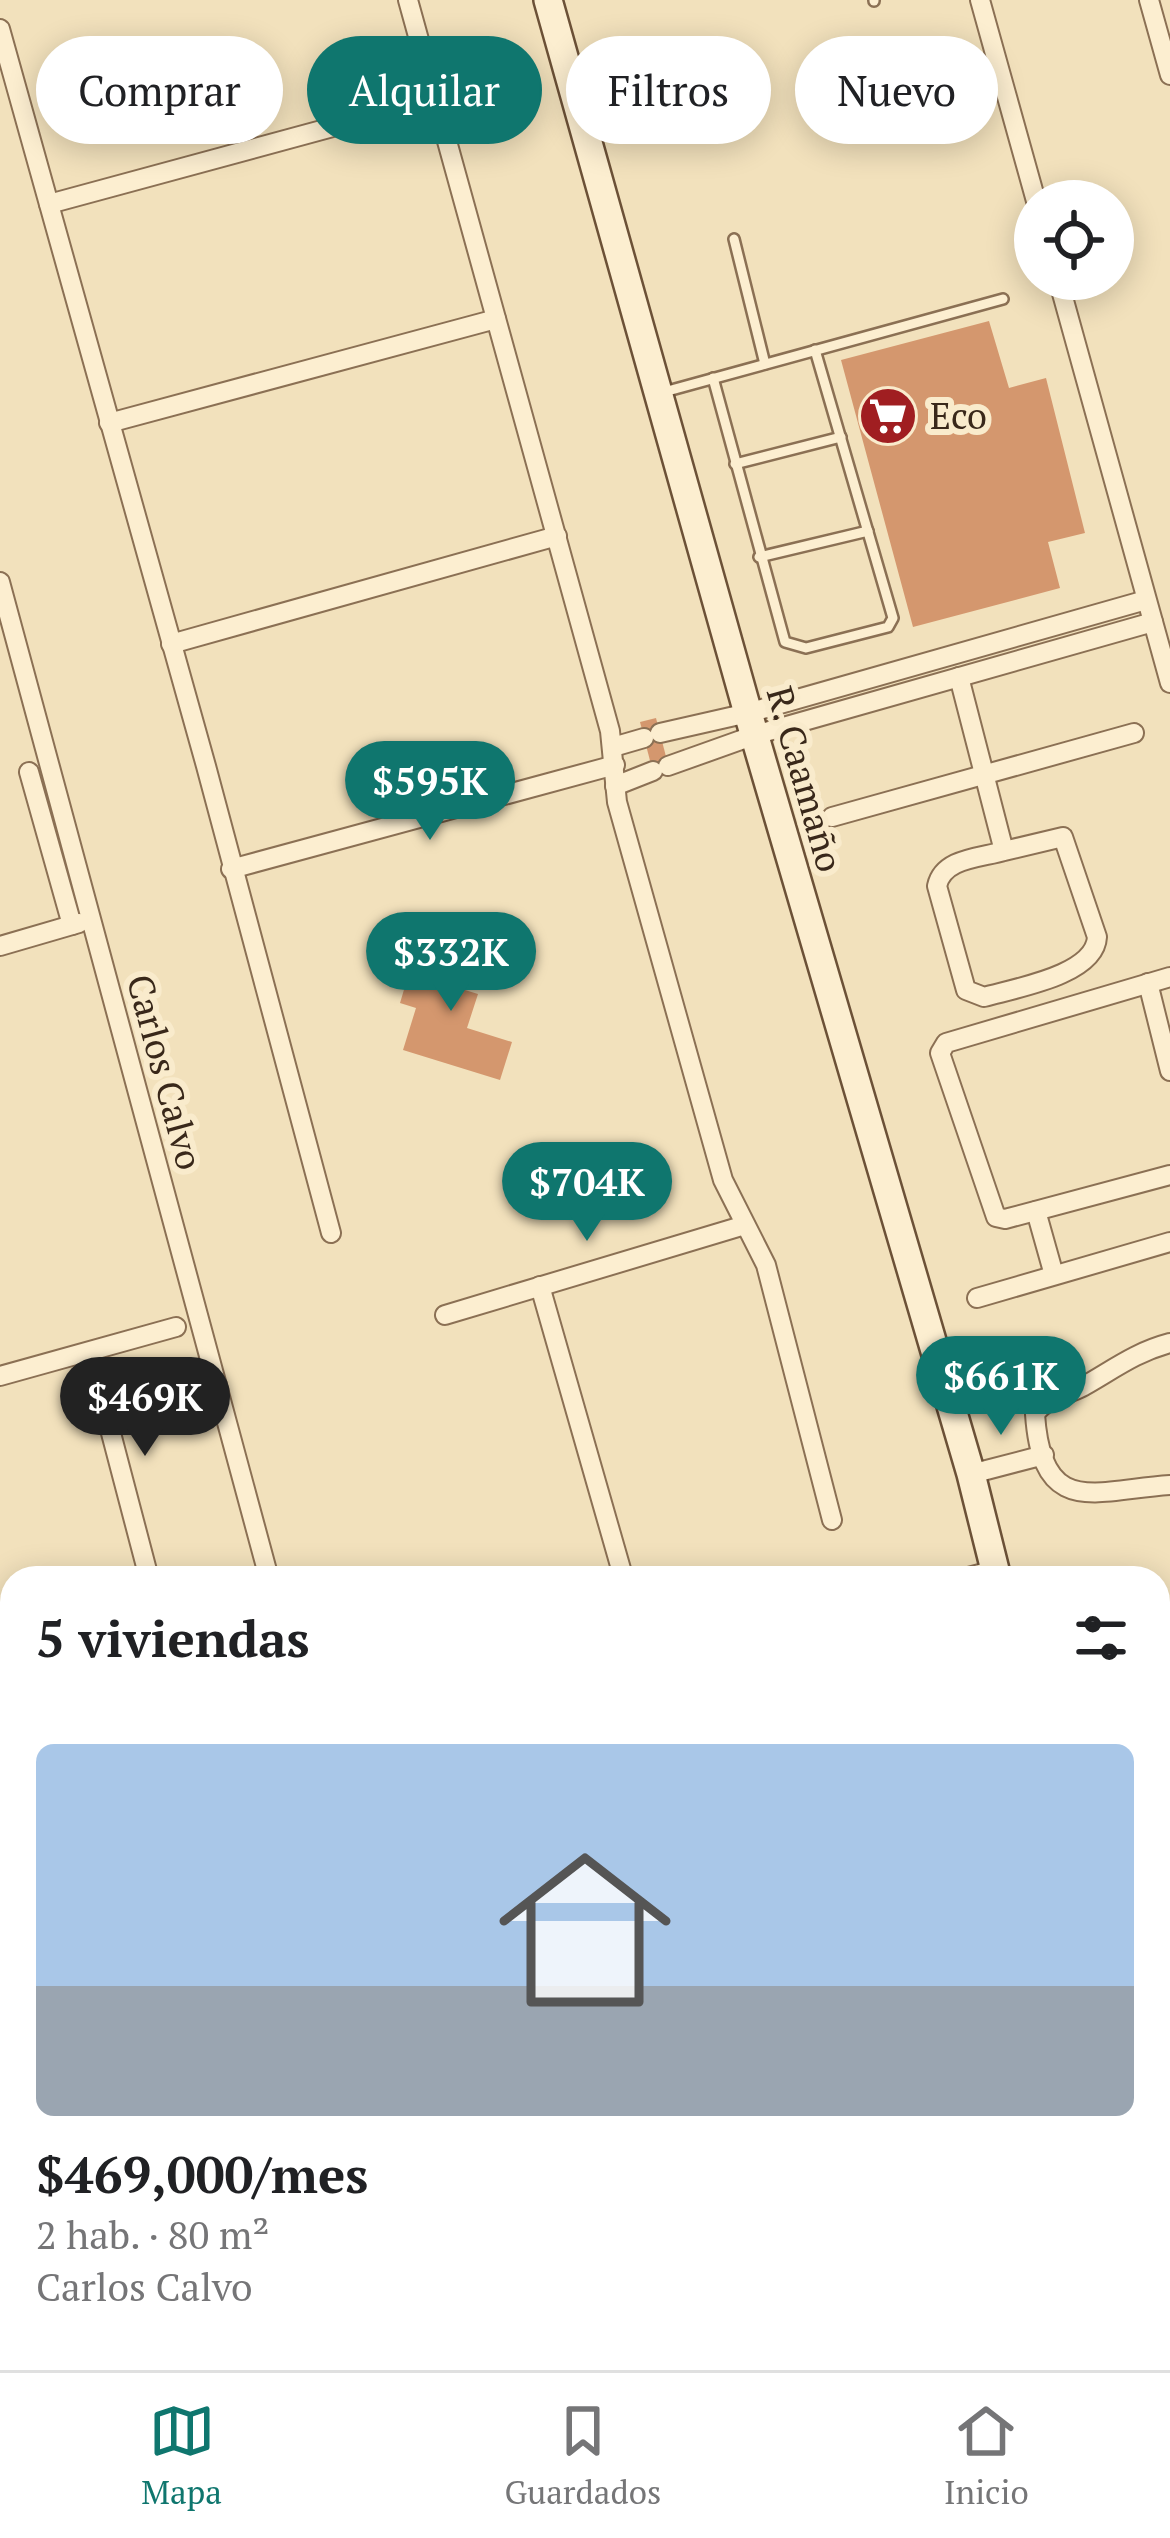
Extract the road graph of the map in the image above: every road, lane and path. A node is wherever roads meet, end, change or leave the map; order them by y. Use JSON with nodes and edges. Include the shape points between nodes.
{"nodes":[{"id":1,"x":408,"y":0,"type":"edge"},
{"id":2,"x":548,"y":0,"type":"edge"},
{"id":3,"x":980,"y":0,"type":"edge"},
{"id":4,"x":1157,"y":4,"type":"edge"},
{"id":5,"x":0,"y":28,"type":"edge"},
{"id":6,"x":418,"y":36,"type":"edge"},
{"id":7,"x":1170,"y":75,"type":"edge"},
{"id":8,"x":307,"y":134,"type":"edge"},
{"id":9,"x":448,"y":144,"type":"edge"},
{"id":10,"x":1030,"y":180,"type":"edge"},
{"id":11,"x":49,"y":204,"type":"junction"},
{"id":12,"x":734,"y":239,"type":"dead end"},
{"id":13,"x":1003,"y":299,"type":"dead end"},
{"id":14,"x":1064,"y":300,"type":"edge"},
{"id":15,"x":496,"y":319,"type":"junction"},
{"id":16,"x":815,"y":350,"type":"junction"},
{"id":17,"x":765,"y":364,"type":"junction"},
{"id":18,"x":713,"y":378,"type":"junction"},
{"id":19,"x":658,"y":393,"type":"junction"},
{"id":20,"x":109,"y":423,"type":"junction"},
{"id":21,"x":841,"y":437,"type":"junction"},
{"id":22,"x":735,"y":464,"type":"junction"},
{"id":23,"x":868,"y":531,"type":"junction"},
{"id":24,"x":557,"y":536,"type":"junction"},
{"id":25,"x":759,"y":557,"type":"junction"},
{"id":26,"x":0,"y":582,"type":"edge"},
{"id":27,"x":1146,"y":600,"type":"junction"},
{"id":28,"x":1153,"y":622,"type":"junction"},
{"id":29,"x":171,"y":644,"type":"junction"},
{"id":30,"x":959,"y":677,"type":"junction"},
{"id":31,"x":1170,"y":683,"type":"edge"},
{"id":32,"x":752,"y":724,"type":"junction"},
{"id":33,"x":1134,"y":733,"type":"dead end"},
{"id":34,"x":614,"y":756,"type":"junction"},
{"id":35,"x":29,"y":772,"type":"dead end"},
{"id":36,"x":985,"y":777,"type":"junction"},
{"id":37,"x":615,"y":786,"type":"junction"},
{"id":38,"x":832,"y":817,"type":"dead end"},
{"id":39,"x":1004,"y":851,"type":"junction"},
{"id":40,"x":231,"y":869,"type":"junction"},
{"id":41,"x":80,"y":923,"type":"junction"},
{"id":42,"x":0,"y":946,"type":"edge"},
{"id":43,"x":1170,"y":977,"type":"edge"},
{"id":44,"x":1148,"y":983,"type":"junction"},
{"id":45,"x":1170,"y":1071,"type":"edge"},
{"id":46,"x":1170,"y":1175,"type":"edge"},
{"id":47,"x":1036,"y":1211,"type":"junction"},
{"id":48,"x":745,"y":1225,"type":"junction"},
{"id":49,"x":331,"y":1233,"type":"dead end"},
{"id":50,"x":1170,"y":1242,"type":"edge"},
{"id":51,"x":1054,"y":1275,"type":"junction"},
{"id":52,"x":540,"y":1286,"type":"junction"},
{"id":53,"x":977,"y":1298,"type":"dead end"},
{"id":54,"x":445,"y":1315,"type":"dead end"},
{"id":55,"x":176,"y":1327,"type":"dead end"},
{"id":56,"x":1170,"y":1343,"type":"edge"},
{"id":57,"x":90,"y":1353,"type":"junction"},
{"id":58,"x":0,"y":1376,"type":"edge"},
{"id":59,"x":1044,"y":1455,"type":"junction"},
{"id":60,"x":971,"y":1474,"type":"junction"},
{"id":61,"x":1170,"y":1485,"type":"edge"},
{"id":62,"x":832,"y":1520,"type":"dead end"},
{"id":63,"x":145,"y":1566,"type":"edge"},
{"id":64,"x":266,"y":1566,"type":"edge"},
{"id":65,"x":620,"y":1566,"type":"edge"},
{"id":66,"x":994,"y":1566,"type":"edge"}],
"edges":[{"from":1,"to":6,"type":"street"},
{"from":2,"to":19,"type":"street","name":"R. Caamaño"},
{"from":3,"to":10,"type":"street"},
{"from":4,"to":7,"type":"street"},
{"from":5,"to":11,"type":"street"},
{"from":8,"to":11,"type":"street"},
{"from":9,"to":15,"type":"street"},
{"from":11,"to":20,"type":"street"},
{"from":12,"to":17,"type":"lane"},
{"from":13,"to":16,"type":"lane"},
{"from":14,"to":27,"type":"street"},
{"from":15,"to":20,"type":"street"},
{"from":15,"to":24,"type":"street"},
{"from":16,"to":17,"type":"lane"},
{"from":16,"to":21,"type":"lane"},
{"from":17,"to":18,"type":"lane"},
{"from":18,"to":19,"type":"lane"},
{"from":18,"to":22,"type":"lane"},
{"from":19,"to":32,"type":"street","name":"R. Caamaño"},
{"from":20,"to":29,"type":"street"},
{"from":21,"to":22,"type":"lane"},
{"from":21,"to":23,"type":"lane"},
{"from":22,"to":25,"type":"lane"},
{"from":23,"to":25,"type":"lane"},
{"from":23,"to":25,"type":"lane","via":[[892,624],[806,648],[779,633]]},
{"from":24,"to":29,"type":"street"},
{"from":24,"to":34,"type":"street"},
{"from":26,"to":41,"type":"street","name":"Carlos Calvo"},
{"from":27,"to":28,"type":"street"},
{"from":27,"to":32,"type":"street"},
{"from":28,"to":30,"type":"street"},
{"from":28,"to":31,"type":"street"},
{"from":29,"to":40,"type":"street"},
{"from":30,"to":32,"type":"street"},
{"from":30,"to":36,"type":"street"},
{"from":32,"to":34,"type":"street","via":[[652,735]]},
{"from":32,"to":37,"type":"street"},
{"from":32,"to":60,"type":"street","name":"R. Caamaño"},
{"from":33,"to":36,"type":"street"},
{"from":34,"to":37,"type":"street"},
{"from":34,"to":40,"type":"street"},
{"from":35,"to":41,"type":"street"},
{"from":36,"to":38,"type":"street"},
{"from":36,"to":39,"type":"street"},
{"from":37,"to":48,"type":"street","via":[[724,1180]]},
{"from":39,"to":39,"type":"street","via":[[946,867],[937,886],[966,990],[984,998],[1061,974],[1097,951],[1063,837]]},
{"from":40,"to":49,"type":"street"},
{"from":41,"to":42,"type":"street"},
{"from":41,"to":64,"type":"street","name":"Carlos Calvo"},
{"from":43,"to":44,"type":"street"},
{"from":44,"to":45,"type":"street"},
{"from":44,"to":47,"type":"street","via":[[946,1043],[940,1053],[992,1211],[1004,1220]]},
{"from":46,"to":47,"type":"street"},
{"from":47,"to":51,"type":"street"},
{"from":48,"to":52,"type":"street"},
{"from":48,"to":62,"type":"street","via":[[766,1265]]},
{"from":50,"to":51,"type":"street"},
{"from":51,"to":53,"type":"street"},
{"from":52,"to":54,"type":"street"},
{"from":52,"to":65,"type":"street"},
{"from":55,"to":57,"type":"street"},
{"from":56,"to":59,"type":"street","via":[[1042,1404],[1034,1414]]},
{"from":57,"to":58,"type":"street"},
{"from":57,"to":63,"type":"street"},
{"from":59,"to":60,"type":"street"},
{"from":59,"to":61,"type":"street","via":[[1058,1485],[1071,1492]]},
{"from":60,"to":66,"type":"street","name":"R. Caamaño"}]}
